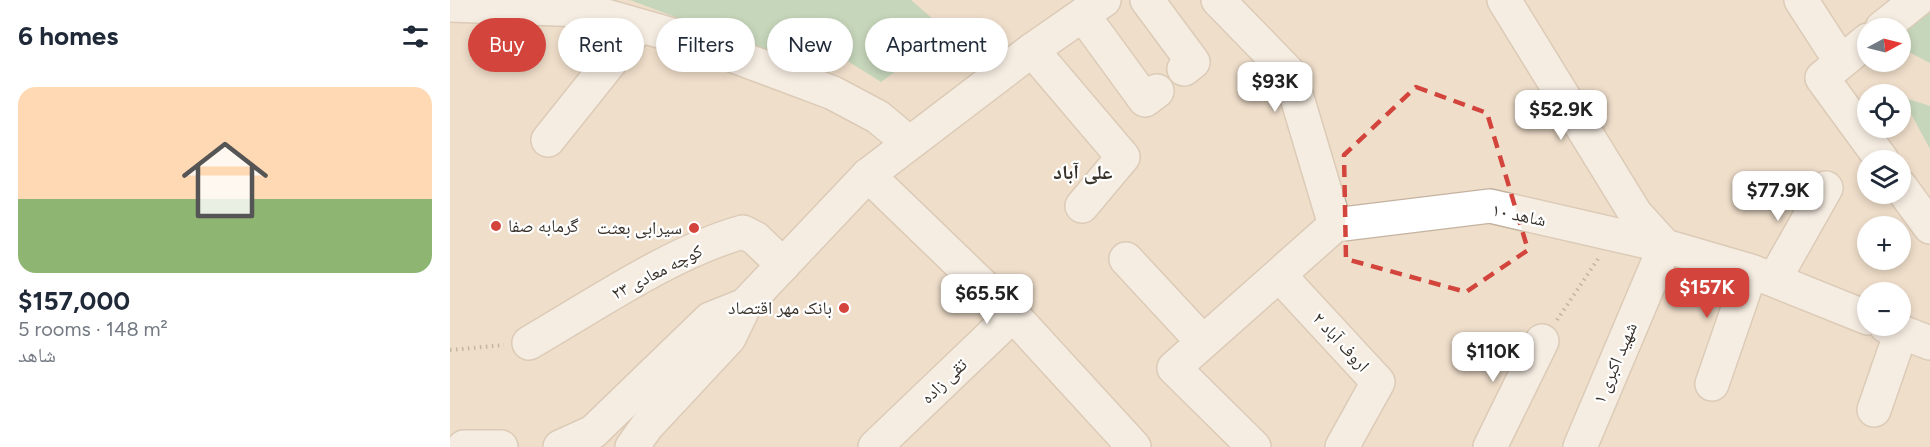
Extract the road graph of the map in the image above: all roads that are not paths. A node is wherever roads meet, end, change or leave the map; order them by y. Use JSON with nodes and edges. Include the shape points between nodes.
{"nodes":[{"id":1,"x":1147,"y":0,"type":"edge"},
{"id":2,"x":1218,"y":0,"type":"edge"},
{"id":3,"x":1504,"y":0,"type":"edge"},
{"id":4,"x":1801,"y":0,"type":"edge"},
{"id":5,"x":1917,"y":0,"type":"edge"},
{"id":6,"x":450,"y":4,"type":"edge"},
{"id":7,"x":1094,"y":8,"type":"edge"},
{"id":8,"x":612,"y":18,"type":"edge"},
{"id":9,"x":1894,"y":18,"type":"edge"},
{"id":10,"x":644,"y":27,"type":"edge"},
{"id":11,"x":1857,"y":49,"type":"edge"},
{"id":12,"x":1032,"y":50,"type":"junction"},
{"id":13,"x":1841,"y":62,"type":"junction"},
{"id":14,"x":1184,"y":69,"type":"dead end"},
{"id":15,"x":602,"y":72,"type":"edge"},
{"id":16,"x":1157,"y":91,"type":"dead end"},
{"id":17,"x":548,"y":140,"type":"dead end"},
{"id":18,"x":908,"y":142,"type":"junction"},
{"id":19,"x":1875,"y":150,"type":"edge"},
{"id":20,"x":867,"y":175,"type":"junction"},
{"id":21,"x":1826,"y":188,"type":"dead end"},
{"id":22,"x":1911,"y":201,"type":"edge"},
{"id":23,"x":1082,"y":206,"type":"dead end"},
{"id":24,"x":1335,"y":225,"type":"junction"},
{"id":25,"x":1930,"y":227,"type":"edge"},
{"id":26,"x":1665,"y":246,"type":"junction"},
{"id":27,"x":1126,"y":259,"type":"dead end"},
{"id":28,"x":783,"y":265,"type":"junction"},
{"id":29,"x":1279,"y":275,"type":"junction"},
{"id":30,"x":1762,"y":276,"type":"junction"},
{"id":31,"x":745,"y":305,"type":"junction"},
{"id":32,"x":1857,"y":314,"type":"edge"},
{"id":33,"x":1013,"y":315,"type":"junction"},
{"id":34,"x":1905,"y":336,"type":"edge"},
{"id":35,"x":1542,"y":341,"type":"road end"},
{"id":36,"x":1203,"y":342,"type":"junction"},
{"id":37,"x":529,"y":343,"type":"road end"},
{"id":38,"x":1712,"y":384,"type":"dead end"},
{"id":39,"x":1874,"y":410,"type":"dead end"},
{"id":40,"x":450,"y":443,"type":"edge"},
{"id":41,"x":886,"y":444,"type":"edge"},
{"id":42,"x":464,"y":447,"type":"edge"},
{"id":43,"x":501,"y":447,"type":"edge"},
{"id":44,"x":560,"y":447,"type":"edge"},
{"id":45,"x":632,"y":447,"type":"edge"},
{"id":46,"x":1134,"y":447,"type":"edge"},
{"id":47,"x":1254,"y":447,"type":"edge"},
{"id":48,"x":1342,"y":447,"type":"edge"},
{"id":49,"x":1490,"y":447,"type":"edge"},
{"id":50,"x":1580,"y":447,"type":"edge"}],
"edges":[{"from":1,"to":14,"type":"street","via":[[1193,62]]},
{"from":2,"to":24,"type":"street","via":[[1290,74]]},
{"from":3,"to":26,"type":"street","via":[[1635,213]]},
{"from":4,"to":13,"type":"street"},
{"from":5,"to":9,"type":"street"},
{"from":6,"to":8,"type":"street","via":[[585,10]]},
{"from":7,"to":12,"type":"street"},
{"from":7,"to":16,"type":"street","via":[[1145,100]]},
{"from":10,"to":18,"type":"street","via":[[833,93],[878,117]]},
{"from":11,"to":13,"type":"street"},
{"from":12,"to":18,"type":"street"},
{"from":12,"to":23,"type":"street","via":[[1123,157]]},
{"from":13,"to":19,"type":"street","via":[[1822,78]]},
{"from":15,"to":17,"type":"street"},
{"from":18,"to":20,"type":"street"},
{"from":20,"to":28,"type":"street"},
{"from":20,"to":33,"type":"street"},
{"from":21,"to":30,"type":"street"},
{"from":22,"to":25,"type":"street"},
{"from":24,"to":26,"type":"street","name":"شاهد ۱۰","via":[[1490,206]]},
{"from":24,"to":29,"type":"street"},
{"from":26,"to":30,"type":"street","name":"شاهد ۱۰"},
{"from":26,"to":50,"type":"street","name":"شهید اکبری ۱"},
{"from":27,"to":36,"type":"street"},
{"from":28,"to":31,"type":"street"},
{"from":28,"to":37,"type":"street","name":"کوچه معادی ۲۳","via":[[755,238],[743,232],[729,236],[652,271]]},
{"from":29,"to":36,"type":"street"},
{"from":29,"to":48,"type":"street","name":"اروف آباد ۲","via":[[1378,382]]},
{"from":30,"to":32,"type":"street","name":"شاهد ۱۰"},
{"from":30,"to":38,"type":"street"},
{"from":31,"to":44,"type":"street","via":[[710,319],[593,432]]},
{"from":31,"to":45,"type":"street","via":[[729,338]]},
{"from":33,"to":41,"type":"street","name":"تقی زاده"},
{"from":33,"to":46,"type":"street"},
{"from":34,"to":39,"type":"street"},
{"from":35,"to":49,"type":"street"},
{"from":36,"to":47,"type":"street","via":[[1174,368]]},
{"from":40,"to":42,"type":"street"},
{"from":42,"to":43,"type":"street"}]}
